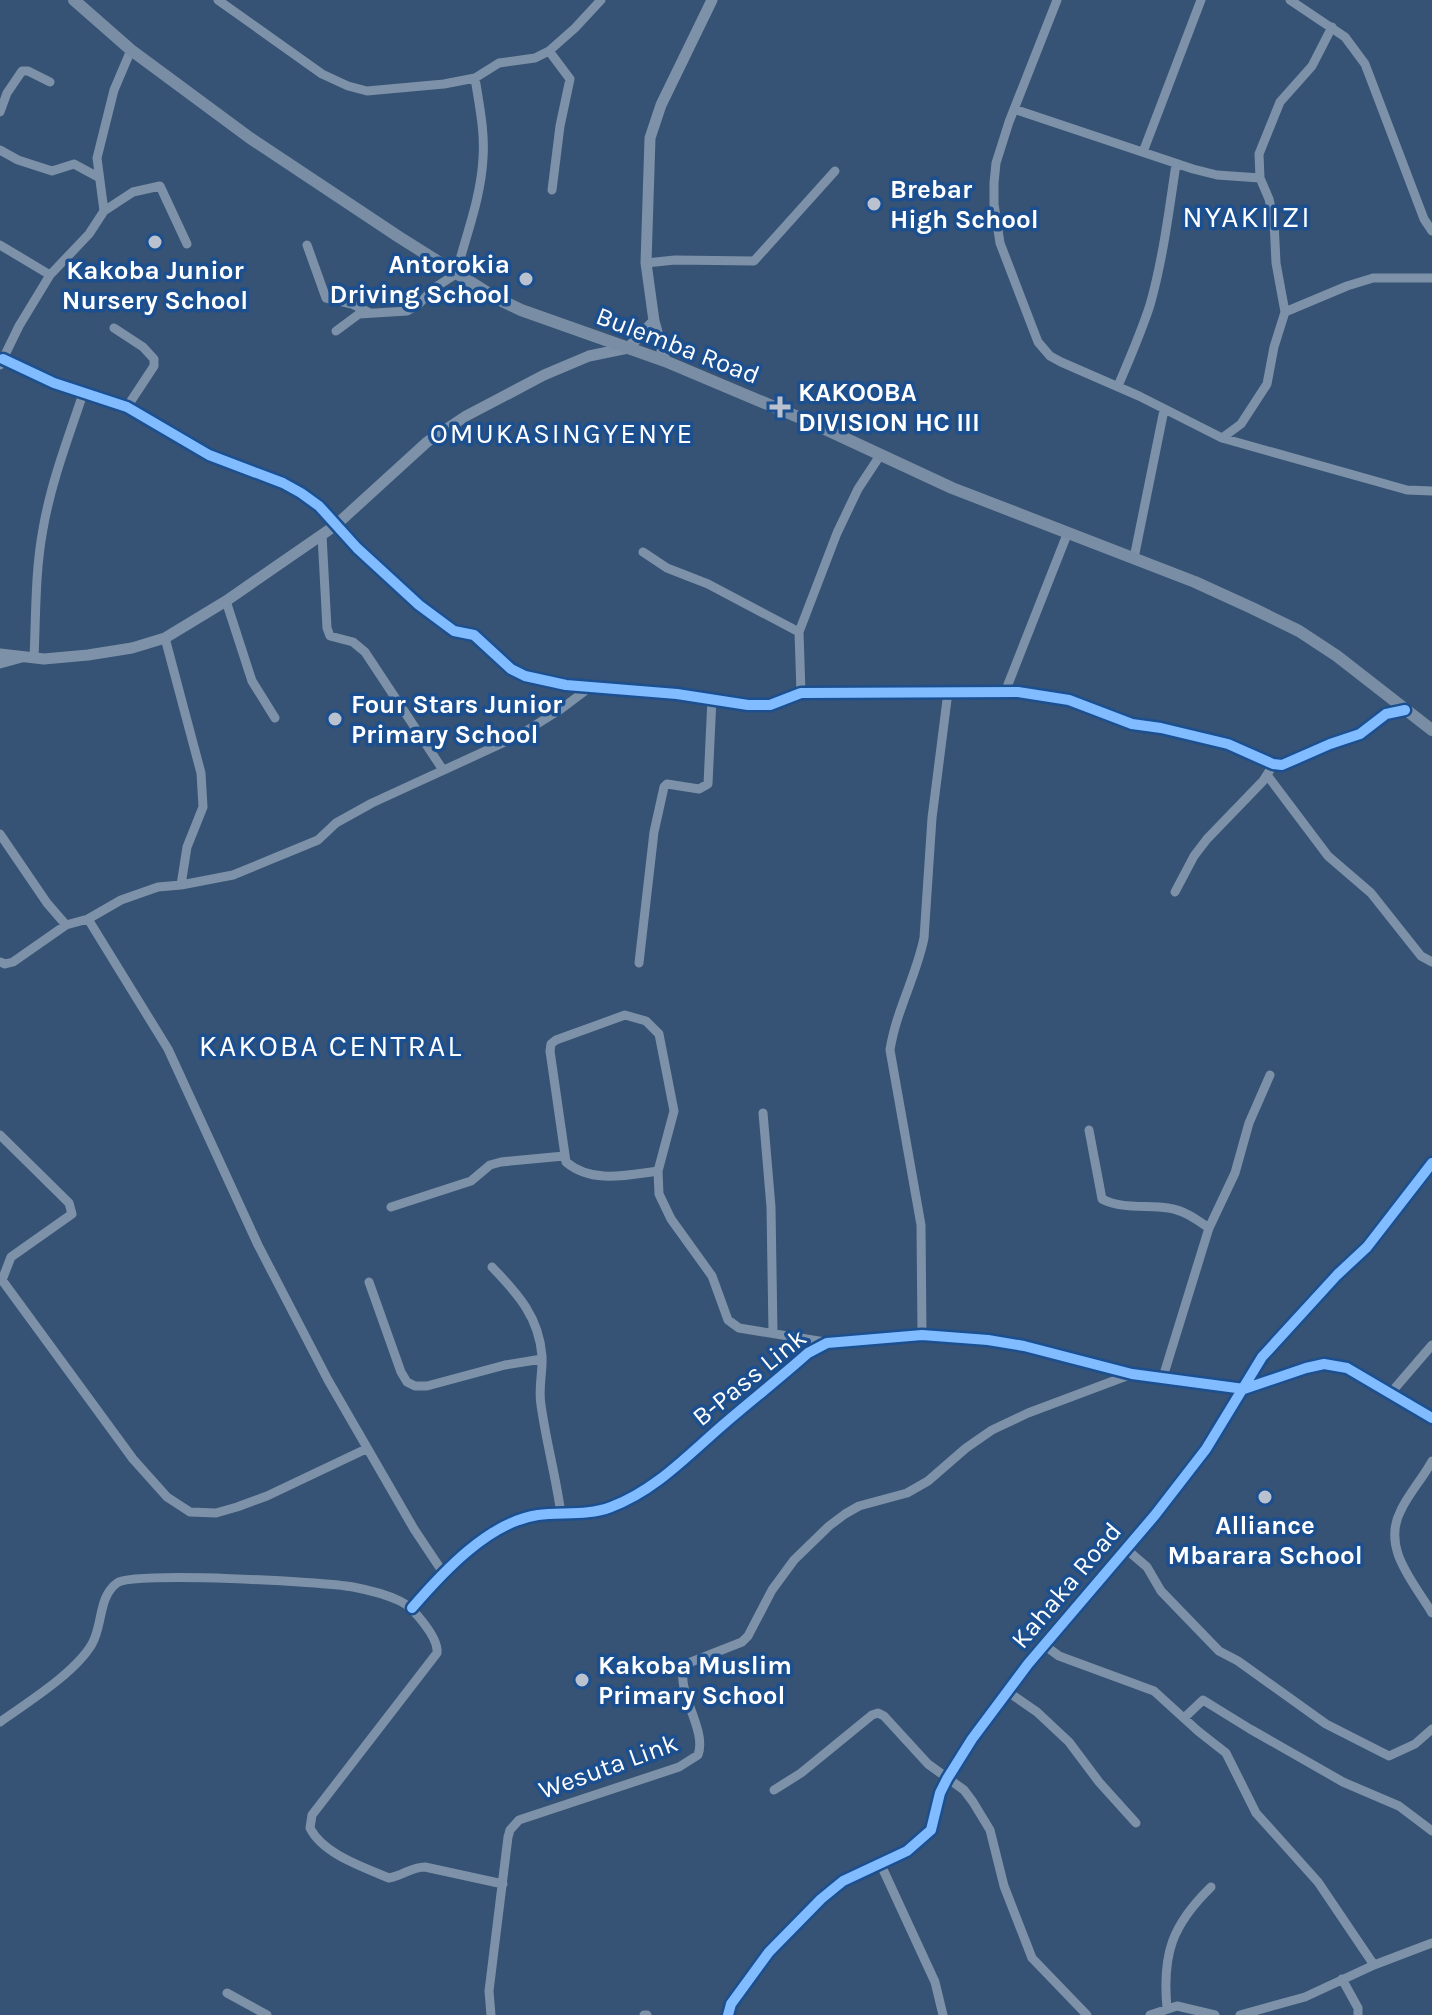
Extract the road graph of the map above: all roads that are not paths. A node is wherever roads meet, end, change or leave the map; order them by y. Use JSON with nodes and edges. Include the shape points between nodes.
{"nodes":[{"id":1,"x":74,"y":0,"type":"edge"},
{"id":2,"x":218,"y":0,"type":"edge"},
{"id":3,"x":601,"y":0,"type":"edge"},
{"id":4,"x":712,"y":0,"type":"edge"},
{"id":5,"x":1057,"y":0,"type":"edge"},
{"id":6,"x":1201,"y":0,"type":"edge"},
{"id":7,"x":1290,"y":0,"type":"edge"},
{"id":8,"x":1332,"y":27,"type":"junction"},
{"id":9,"x":131,"y":50,"type":"junction"},
{"id":10,"x":549,"y":51,"type":"junction"},
{"id":11,"x":475,"y":78,"type":"junction"},
{"id":12,"x":50,"y":82,"type":"dead end"},
{"id":13,"x":1014,"y":109,"type":"junction"},
{"id":14,"x":0,"y":112,"type":"edge"},
{"id":15,"x":0,"y":150,"type":"edge"},
{"id":16,"x":1143,"y":152,"type":"junction"},
{"id":17,"x":1176,"y":164,"type":"junction"},
{"id":18,"x":835,"y":171,"type":"dead end"},
{"id":19,"x":98,"y":177,"type":"junction"},
{"id":20,"x":1260,"y":178,"type":"junction"},
{"id":21,"x":552,"y":190,"type":"dead end"},
{"id":22,"x":104,"y":211,"type":"junction"},
{"id":23,"x":1432,"y":231,"type":"edge"},
{"id":24,"x":187,"y":244,"type":"dead end"},
{"id":25,"x":0,"y":245,"type":"edge"},
{"id":26,"x":307,"y":245,"type":"dead end"},
{"id":27,"x":646,"y":263,"type":"junction"},
{"id":28,"x":456,"y":274,"type":"junction"},
{"id":29,"x":50,"y":275,"type":"junction"},
{"id":30,"x":1432,"y":278,"type":"edge"},
{"id":31,"x":368,"y":312,"type":"junction"},
{"id":32,"x":1285,"y":312,"type":"junction"},
{"id":33,"x":654,"y":321,"type":"junction"},
{"id":34,"x":114,"y":328,"type":"dead end"},
{"id":35,"x":336,"y":331,"type":"dead end"},
{"id":36,"x":628,"y":348,"type":"junction"},
{"id":37,"x":665,"y":361,"type":"junction"},
{"id":38,"x":2,"y":362,"type":"edge"},
{"id":39,"x":1118,"y":386,"type":"junction"},
{"id":40,"x":83,"y":394,"type":"junction"},
{"id":41,"x":127,"y":407,"type":"junction"},
{"id":42,"x":1164,"y":410,"type":"junction"},
{"id":43,"x":1222,"y":438,"type":"junction"},
{"id":44,"x":881,"y":454,"type":"junction"},
{"id":45,"x":1432,"y":491,"type":"edge"},
{"id":46,"x":336,"y":525,"type":"junction"},
{"id":47,"x":1068,"y":532,"type":"junction"},
{"id":48,"x":322,"y":535,"type":"junction"},
{"id":49,"x":643,"y":552,"type":"dead end"},
{"id":50,"x":1134,"y":558,"type":"junction"},
{"id":51,"x":226,"y":601,"type":"junction"},
{"id":52,"x":799,"y":632,"type":"junction"},
{"id":53,"x":165,"y":638,"type":"junction"},
{"id":54,"x":0,"y":654,"type":"edge"},
{"id":55,"x":30,"y":658,"type":"junction"},
{"id":56,"x":0,"y":664,"type":"edge"},
{"id":57,"x":589,"y":688,"type":"junction"},
{"id":58,"x":948,"y":692,"type":"junction"},
{"id":59,"x":1005,"y":692,"type":"junction"},
{"id":60,"x":801,"y":693,"type":"junction"},
{"id":61,"x":712,"y":698,"type":"junction"},
{"id":62,"x":1405,"y":710,"type":"junction"},
{"id":63,"x":275,"y":718,"type":"dead end"},
{"id":64,"x":1432,"y":730,"type":"edge"},
{"id":65,"x":1273,"y":764,"type":"junction"},
{"id":66,"x":443,"y":770,"type":"junction"},
{"id":67,"x":1267,"y":775,"type":"junction"},
{"id":68,"x":0,"y":834,"type":"edge"},
{"id":69,"x":181,"y":885,"type":"junction"},
{"id":70,"x":1175,"y":892,"type":"dead end"},
{"id":71,"x":88,"y":919,"type":"junction"},
{"id":72,"x":66,"y":925,"type":"junction"},
{"id":73,"x":0,"y":962,"type":"edge"},
{"id":74,"x":1432,"y":962,"type":"edge"},
{"id":75,"x":639,"y":963,"type":"dead end"},
{"id":76,"x":1270,"y":1075,"type":"dead end"},
{"id":77,"x":763,"y":1113,"type":"dead end"},
{"id":78,"x":1089,"y":1130,"type":"dead end"},
{"id":79,"x":0,"y":1135,"type":"edge"},
{"id":80,"x":564,"y":1156,"type":"junction"},
{"id":81,"x":1432,"y":1163,"type":"edge"},
{"id":82,"x":658,"y":1171,"type":"junction"},
{"id":83,"x":391,"y":1207,"type":"dead end"},
{"id":84,"x":1209,"y":1228,"type":"junction"},
{"id":85,"x":492,"y":1267,"type":"dead end"},
{"id":86,"x":369,"y":1282,"type":"dead end"},
{"id":87,"x":773,"y":1333,"type":"junction"},
{"id":88,"x":922,"y":1335,"type":"junction"},
{"id":89,"x":827,"y":1343,"type":"junction"},
{"id":90,"x":1432,"y":1345,"type":"edge"},
{"id":91,"x":542,"y":1359,"type":"junction"},
{"id":92,"x":1132,"y":1374,"type":"junction"},
{"id":93,"x":1163,"y":1377,"type":"junction"},
{"id":94,"x":1244,"y":1389,"type":"junction"},
{"id":95,"x":1389,"y":1395,"type":"junction"},
{"id":96,"x":1432,"y":1418,"type":"edge"},
{"id":97,"x":366,"y":1449,"type":"junction"},
{"id":98,"x":1432,"y":1461,"type":"edge"},
{"id":99,"x":561,"y":1514,"type":"junction"},
{"id":100,"x":1126,"y":1549,"type":"junction"},
{"id":101,"x":444,"y":1574,"type":"junction"},
{"id":102,"x":412,"y":1608,"type":"junction"},
{"id":103,"x":1432,"y":1613,"type":"edge"},
{"id":104,"x":1044,"y":1645,"type":"junction"},
{"id":105,"x":1008,"y":1692,"type":"junction"},
{"id":106,"x":1184,"y":1718,"type":"junction"},
{"id":107,"x":0,"y":1722,"type":"edge"},
{"id":108,"x":1432,"y":1729,"type":"edge"},
{"id":109,"x":947,"y":1779,"type":"junction"},
{"id":110,"x":774,"y":1790,"type":"dead end"},
{"id":111,"x":1136,"y":1823,"type":"dead end"},
{"id":112,"x":1432,"y":1831,"type":"edge"},
{"id":113,"x":881,"y":1865,"type":"junction"},
{"id":114,"x":503,"y":1884,"type":"junction"},
{"id":115,"x":1211,"y":1887,"type":"dead end"},
{"id":116,"x":1432,"y":1943,"type":"edge"},
{"id":117,"x":1374,"y":1965,"type":"junction"},
{"id":118,"x":1342,"y":1979,"type":"junction"},
{"id":119,"x":227,"y":1993,"type":"dead end"},
{"id":120,"x":1167,"y":2008,"type":"junction"},
{"id":121,"x":267,"y":2015,"type":"edge"},
{"id":122,"x":491,"y":2015,"type":"edge"},
{"id":123,"x":728,"y":2015,"type":"edge"},
{"id":124,"x":943,"y":2015,"type":"edge"},
{"id":125,"x":1087,"y":2015,"type":"edge"},
{"id":126,"x":1150,"y":2015,"type":"edge"},
{"id":127,"x":1215,"y":2015,"type":"edge"},
{"id":128,"x":1240,"y":2015,"type":"edge"},
{"id":129,"x":1358,"y":2015,"type":"edge"}],
"edges":[{"from":1,"to":9,"type":"main road","name":"Bulemba Road"},
{"from":2,"to":11,"type":"street","via":[[322,74],[348,86],[367,91]]},
{"from":3,"to":10,"type":"street"},
{"from":4,"to":27,"type":"street","via":[[650,138]]},
{"from":5,"to":13,"type":"street"},
{"from":6,"to":16,"type":"street"},
{"from":7,"to":8,"type":"street"},
{"from":8,"to":20,"type":"street","via":[[1312,66],[1280,102],[1259,154]]},
{"from":8,"to":23,"type":"street","via":[[1365,64]]},
{"from":9,"to":19,"type":"street","via":[[107,115]]},
{"from":9,"to":28,"type":"main road","name":"Bulemba Road","via":[[250,138]]},
{"from":10,"to":11,"type":"street","via":[[499,63]]},
{"from":10,"to":21,"type":"street","via":[[570,79]]},
{"from":11,"to":28,"type":"street","via":[[484,157]]},
{"from":12,"to":14,"type":"street","via":[[22,71]]},
{"from":13,"to":16,"type":"street"},
{"from":13,"to":39,"type":"street","via":[[996,163],[994,204],[1000,243],[1029,324],[1050,356]]},
{"from":15,"to":19,"type":"street","via":[[52,171],[74,164]]},
{"from":16,"to":17,"type":"street"},
{"from":17,"to":20,"type":"street","via":[[1217,175]]},
{"from":17,"to":39,"type":"street","via":[[1149,307]]},
{"from":18,"to":27,"type":"street","via":[[754,261]]},
{"from":19,"to":22,"type":"street"},
{"from":20,"to":32,"type":"street","via":[[1274,221]]},
{"from":22,"to":24,"type":"street","via":[[133,192],[160,186]]},
{"from":22,"to":29,"type":"street"},
{"from":25,"to":29,"type":"street"},
{"from":26,"to":31,"type":"street","via":[[326,298]]},
{"from":27,"to":33,"type":"street"},
{"from":28,"to":31,"type":"street","via":[[407,311]]},
{"from":28,"to":36,"type":"main road","name":"Bulemba Road","via":[[521,310]]},
{"from":29,"to":38,"type":"street"},
{"from":30,"to":32,"type":"street","via":[[1373,278]]},
{"from":31,"to":35,"type":"street"},
{"from":32,"to":43,"type":"street","via":[[1267,384],[1241,424]]},
{"from":33,"to":36,"type":"street"},
{"from":33,"to":37,"type":"street"},
{"from":34,"to":41,"type":"street","via":[[154,359]]},
{"from":36,"to":37,"type":"main road","name":"Bulemba Road"},
{"from":36,"to":46,"type":"street","via":[[589,356],[466,416],[427,442]]},
{"from":37,"to":44,"type":"main road","name":"Bulemba Road"},
{"from":38,"to":40,"type":"street"},
{"from":39,"to":42,"type":"street"},
{"from":40,"to":41,"type":"street"},
{"from":40,"to":55,"type":"street","via":[[43,529]]},
{"from":41,"to":46,"type":"street","via":[[209,455],[301,493]]},
{"from":42,"to":43,"type":"street"},
{"from":42,"to":50,"type":"street"},
{"from":43,"to":45,"type":"street","via":[[1407,490]]},
{"from":44,"to":47,"type":"main road","name":"Bulemba Road","via":[[952,488]]},
{"from":44,"to":52,"type":"street","via":[[837,533]]},
{"from":46,"to":48,"type":"street"},
{"from":46,"to":57,"type":"street","via":[[419,605],[454,631],[474,635],[511,669],[540,681]]},
{"from":47,"to":50,"type":"main road","name":"Bulemba Road"},
{"from":47,"to":59,"type":"street"},
{"from":48,"to":51,"type":"street"},
{"from":48,"to":66,"type":"street","via":[[330,636],[353,642],[365,652]]},
{"from":49,"to":52,"type":"street"},
{"from":50,"to":62,"type":"main road","name":"Bulemba Road","via":[[1299,631]]},
{"from":51,"to":53,"type":"street"},
{"from":51,"to":63,"type":"street","via":[[252,681]]},
{"from":52,"to":60,"type":"street"},
{"from":53,"to":55,"type":"street","via":[[108,653]]},
{"from":53,"to":69,"type":"street","via":[[203,807],[187,847]]},
{"from":54,"to":55,"type":"street"},
{"from":55,"to":56,"type":"street"},
{"from":57,"to":61,"type":"street"},
{"from":57,"to":66,"type":"street","via":[[518,736]]},
{"from":58,"to":59,"type":"street"},
{"from":58,"to":60,"type":"street"},
{"from":58,"to":88,"type":"street","via":[[924,938],[890,1050],[921,1225]]},
{"from":59,"to":65,"type":"street","via":[[1069,700],[1132,724],[1228,744]]},
{"from":60,"to":61,"type":"street","via":[[770,705]]},
{"from":61,"to":75,"type":"street","via":[[708,784],[699,789],[664,787]]},
{"from":62,"to":64,"type":"main road","name":"Bulemba Road"},
{"from":62,"to":65,"type":"street","via":[[1386,714],[1351,738]]},
{"from":65,"to":67,"type":"street"},
{"from":66,"to":69,"type":"street","via":[[348,816],[301,848],[233,875]]},
{"from":67,"to":70,"type":"street","via":[[1207,839]]},
{"from":67,"to":74,"type":"street","via":[[1328,856],[1371,893],[1421,956]]},
{"from":68,"to":72,"type":"street"},
{"from":69,"to":71,"type":"street","via":[[121,900]]},
{"from":71,"to":72,"type":"street"},
{"from":71,"to":97,"type":"street","via":[[168,1049],[258,1245]]},
{"from":72,"to":73,"type":"street","via":[[13,962]]},
{"from":76,"to":84,"type":"street"},
{"from":77,"to":87,"type":"street"},
{"from":78,"to":84,"type":"street","via":[[1102,1199],[1170,1208]]},
{"from":79,"to":97,"type":"street","via":[[72,1210],[11,1257],[2,1280],[133,1459],[167,1497],[190,1512],[216,1513],[267,1496]]},
{"from":80,"to":82,"type":"street","via":[[572,1167],[612,1177]]},
{"from":80,"to":82,"type":"street","via":[[551,1044],[625,1015],[635,1016],[659,1034],[674,1111]]},
{"from":80,"to":83,"type":"street","via":[[490,1165],[471,1181]]},
{"from":81,"to":94,"type":"street","name":"Kahaka Road","via":[[1367,1247],[1262,1357]]},
{"from":82,"to":87,"type":"street","via":[[663,1205],[712,1276],[728,1320],[739,1328]]},
{"from":84,"to":93,"type":"street"},
{"from":85,"to":91,"type":"street","via":[[531,1313]]},
{"from":86,"to":91,"type":"street","via":[[401,1372],[415,1386]]},
{"from":87,"to":89,"type":"street"},
{"from":88,"to":89,"type":"street","name":"B-Pass Link"},
{"from":88,"to":92,"type":"street","name":"B-Pass Link","via":[[1024,1346]]},
{"from":89,"to":99,"type":"street","name":"B-Pass Link","via":[[808,1353],[652,1485],[611,1507]]},
{"from":90,"to":95,"type":"street"},
{"from":91,"to":99,"type":"street","via":[[540,1398]]},
{"from":92,"to":93,"type":"street","name":"B-Pass Link"},
{"from":92,"to":114,"type":"street","name":"Wesuta Link","via":[[992,1430],[928,1481],[907,1493],[859,1506],[829,1526],[794,1560],[742,1642],[683,1670],[700,1743],[698,1755],[679,1767],[519,1820],[510,1830]]},
{"from":93,"to":94,"type":"street","name":"B-Pass Link"},
{"from":94,"to":95,"type":"street","name":"B-Pass Link","via":[[1324,1364],[1347,1368]]},
{"from":94,"to":100,"type":"street","name":"Kahaka Road","via":[[1206,1449]]},
{"from":95,"to":96,"type":"street","name":"B-Pass Link"},
{"from":97,"to":101,"type":"street"},
{"from":98,"to":103,"type":"street","via":[[1401,1509],[1392,1538]]},
{"from":99,"to":101,"type":"street","name":"B-Pass Link","via":[[496,1529]]},
{"from":100,"to":104,"type":"street","name":"Kahaka Road"},
{"from":100,"to":108,"type":"street","via":[[1212,1646],[1326,1724],[1389,1756]]},
{"from":101,"to":102,"type":"street","name":"B-Pass Link"},
{"from":102,"to":107,"type":"street","via":[[351,1586],[125,1579],[108,1594],[91,1646]]},
{"from":102,"to":114,"type":"street","via":[[435,1641],[437,1653],[312,1815],[310,1828],[334,1851],[389,1878],[425,1867]]},
{"from":104,"to":105,"type":"street","name":"Kahaka Road"},
{"from":104,"to":106,"type":"street","via":[[1059,1656],[1154,1691]]},
{"from":105,"to":109,"type":"street","name":"Kahaka Road"},
{"from":105,"to":111,"type":"street","via":[[1069,1742]]},
{"from":106,"to":112,"type":"street","via":[[1203,1700],[1343,1782],[1399,1806]]},
{"from":106,"to":117,"type":"street","via":[[1226,1753],[1256,1813],[1318,1882]]},
{"from":109,"to":110,"type":"street","via":[[878,1713]]},
{"from":109,"to":113,"type":"street","name":"Kahaka Road","via":[[931,1830]]},
{"from":109,"to":125,"type":"street","via":[[964,1790],[990,1830],[1004,1886],[1032,1958]]},
{"from":113,"to":123,"type":"street","name":"Kahaka Road","via":[[843,1881],[807,1912],[769,1952]]},
{"from":113,"to":124,"type":"street","via":[[935,1982]]},
{"from":114,"to":122,"type":"street","name":"Wesuta Link","via":[[489,1991]]},
{"from":115,"to":120,"type":"street","via":[[1174,1936],[1164,1976]]},
{"from":116,"to":117,"type":"street"},
{"from":117,"to":118,"type":"street"},
{"from":118,"to":128,"type":"street","via":[[1305,1997]]},
{"from":118,"to":129,"type":"street"},
{"from":119,"to":121,"type":"street"},
{"from":120,"to":126,"type":"street"},
{"from":120,"to":127,"type":"street"}]}
